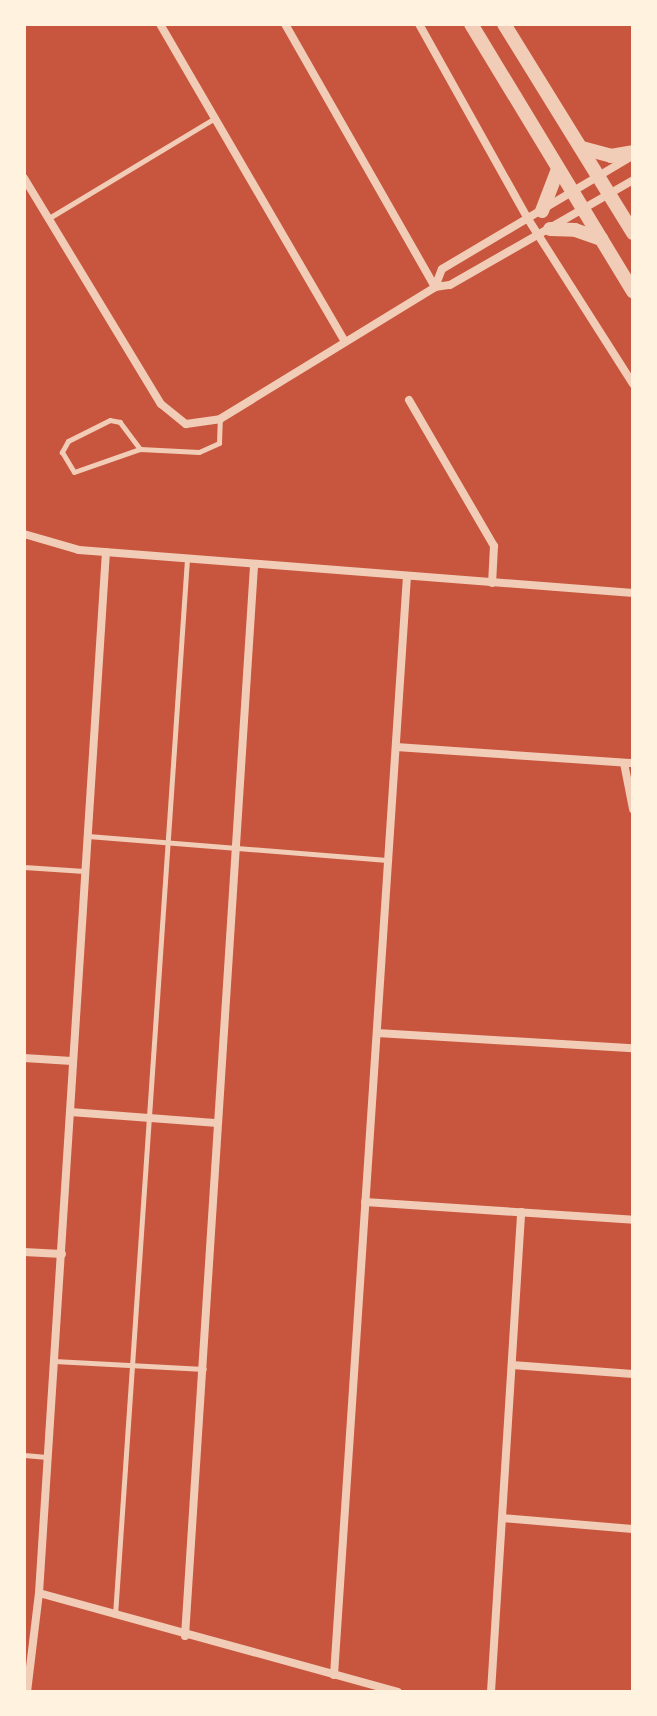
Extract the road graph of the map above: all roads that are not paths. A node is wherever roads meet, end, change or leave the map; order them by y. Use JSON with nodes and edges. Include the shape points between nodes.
{"nodes":[{"id":1,"x":160,"y":24,"type":"edge"},
{"id":2,"x":285,"y":24,"type":"edge"},
{"id":3,"x":419,"y":24,"type":"edge"},
{"id":4,"x":471,"y":24,"type":"edge"},
{"id":5,"x":504,"y":24,"type":"edge"},
{"id":6,"x":215,"y":118,"type":"junction"},
{"id":7,"x":582,"y":148,"type":"junction"},
{"id":8,"x":633,"y":154,"type":"edge"},
{"id":9,"x":558,"y":169,"type":"junction"},
{"id":10,"x":598,"y":176,"type":"junction"},
{"id":11,"x":24,"y":178,"type":"edge"},
{"id":12,"x":633,"y":180,"type":"edge"},
{"id":13,"x":572,"y":192,"type":"junction"},
{"id":14,"x":609,"y":194,"type":"junction"},
{"id":15,"x":633,"y":206,"type":"edge"},
{"id":16,"x":583,"y":210,"type":"junction"},
{"id":17,"x":542,"y":211,"type":"junction"},
{"id":18,"x":49,"y":219,"type":"junction"},
{"id":19,"x":528,"y":219,"type":"junction"},
{"id":20,"x":545,"y":232,"type":"junction"},
{"id":21,"x":632,"y":232,"type":"edge"},
{"id":22,"x":601,"y":239,"type":"junction"},
{"id":23,"x":435,"y":287,"type":"junction"},
{"id":24,"x":633,"y":292,"type":"edge"},
{"id":25,"x":344,"y":340,"type":"junction"},
{"id":26,"x":633,"y":384,"type":"edge"},
{"id":27,"x":409,"y":400,"type":"dead end"},
{"id":28,"x":220,"y":419,"type":"junction"},
{"id":29,"x":140,"y":449,"type":"junction"},
{"id":30,"x":24,"y":534,"type":"edge"},
{"id":31,"x":106,"y":552,"type":"junction"},
{"id":32,"x":187,"y":559,"type":"junction"},
{"id":33,"x":254,"y":565,"type":"junction"},
{"id":34,"x":407,"y":577,"type":"junction"},
{"id":35,"x":492,"y":583,"type":"junction"},
{"id":36,"x":633,"y":593,"type":"edge"},
{"id":37,"x":396,"y":747,"type":"junction"},
{"id":38,"x":628,"y":763,"type":"edge"},
{"id":39,"x":633,"y":809,"type":"edge"},
{"id":40,"x":88,"y":836,"type":"junction"},
{"id":41,"x":167,"y":842,"type":"junction"},
{"id":42,"x":235,"y":845,"type":"junction"},
{"id":43,"x":388,"y":860,"type":"junction"},
{"id":44,"x":24,"y":867,"type":"edge"},
{"id":45,"x":84,"y":871,"type":"junction"},
{"id":46,"x":377,"y":1033,"type":"junction"},
{"id":47,"x":633,"y":1048,"type":"edge"},
{"id":48,"x":24,"y":1058,"type":"edge"},
{"id":49,"x":72,"y":1061,"type":"junction"},
{"id":50,"x":70,"y":1112,"type":"junction"},
{"id":51,"x":149,"y":1120,"type":"junction"},
{"id":52,"x":215,"y":1123,"type":"junction"},
{"id":53,"x":365,"y":1202,"type":"junction"},
{"id":54,"x":521,"y":1212,"type":"junction"},
{"id":55,"x":633,"y":1220,"type":"edge"},
{"id":56,"x":24,"y":1252,"type":"edge"},
{"id":57,"x":62,"y":1254,"type":"junction"},
{"id":58,"x":54,"y":1361,"type":"junction"},
{"id":59,"x":130,"y":1365,"type":"junction"},
{"id":60,"x":512,"y":1365,"type":"junction"},
{"id":61,"x":204,"y":1369,"type":"junction"},
{"id":62,"x":633,"y":1374,"type":"edge"},
{"id":63,"x":24,"y":1455,"type":"edge"},
{"id":64,"x":48,"y":1457,"type":"junction"},
{"id":65,"x":502,"y":1518,"type":"junction"},
{"id":66,"x":633,"y":1529,"type":"edge"},
{"id":67,"x":39,"y":1593,"type":"junction"},
{"id":68,"x":115,"y":1616,"type":"junction"},
{"id":69,"x":185,"y":1636,"type":"junction"},
{"id":70,"x":334,"y":1675,"type":"junction"},
{"id":71,"x":27,"y":1692,"type":"edge"},
{"id":72,"x":398,"y":1692,"type":"edge"},
{"id":73,"x":491,"y":1692,"type":"edge"}],
"edges":[{"from":1,"to":6,"type":"street"},
{"from":2,"to":23,"type":"street"},
{"from":3,"to":19,"type":"street"},
{"from":4,"to":9,"type":"street"},
{"from":5,"to":7,"type":"street"},
{"from":6,"to":18,"type":"lane"},
{"from":6,"to":25,"type":"street"},
{"from":7,"to":8,"type":"street","via":[[611,156]]},
{"from":7,"to":10,"type":"street"},
{"from":8,"to":10,"type":"street"},
{"from":9,"to":13,"type":"street"},
{"from":9,"to":17,"type":"street"},
{"from":10,"to":13,"type":"street"},
{"from":10,"to":14,"type":"street"},
{"from":11,"to":18,"type":"street"},
{"from":12,"to":14,"type":"street"},
{"from":13,"to":16,"type":"street"},
{"from":13,"to":17,"type":"street"},
{"from":14,"to":16,"type":"street"},
{"from":14,"to":21,"type":"street"},
{"from":15,"to":21,"type":"street"},
{"from":16,"to":20,"type":"street"},
{"from":16,"to":22,"type":"street"},
{"from":17,"to":19,"type":"street"},
{"from":18,"to":28,"type":"street","via":[[161,404],[186,424]]},
{"from":19,"to":20,"type":"street"},
{"from":19,"to":23,"type":"street","via":[[442,269]]},
{"from":20,"to":22,"type":"street","via":[[575,230]]},
{"from":20,"to":23,"type":"street","via":[[450,285]]},
{"from":20,"to":26,"type":"street"},
{"from":22,"to":24,"type":"street"},
{"from":23,"to":25,"type":"street"},
{"from":25,"to":28,"type":"street"},
{"from":27,"to":35,"type":"street","via":[[494,546]]},
{"from":28,"to":29,"type":"lane","via":[[219,443],[199,452]]},
{"from":29,"to":29,"type":"lane","via":[[74,472],[62,452],[68,441],[110,420],[120,422]]},
{"from":30,"to":31,"type":"street"},
{"from":31,"to":32,"type":"street"},
{"from":31,"to":40,"type":"street"},
{"from":32,"to":33,"type":"street"},
{"from":32,"to":41,"type":"lane"},
{"from":33,"to":34,"type":"street"},
{"from":33,"to":42,"type":"street"},
{"from":34,"to":35,"type":"street"},
{"from":34,"to":37,"type":"street"},
{"from":35,"to":36,"type":"street"},
{"from":37,"to":38,"type":"street"},
{"from":37,"to":43,"type":"street"},
{"from":38,"to":39,"type":"street"},
{"from":40,"to":41,"type":"lane"},
{"from":40,"to":45,"type":"street"},
{"from":41,"to":42,"type":"lane"},
{"from":41,"to":51,"type":"lane"},
{"from":42,"to":43,"type":"lane"},
{"from":42,"to":52,"type":"street"},
{"from":43,"to":46,"type":"street"},
{"from":44,"to":45,"type":"lane"},
{"from":45,"to":49,"type":"street"},
{"from":46,"to":47,"type":"street"},
{"from":46,"to":53,"type":"street"},
{"from":48,"to":49,"type":"street"},
{"from":49,"to":50,"type":"street"},
{"from":50,"to":51,"type":"street"},
{"from":50,"to":57,"type":"street"},
{"from":51,"to":52,"type":"street"},
{"from":51,"to":59,"type":"lane"},
{"from":52,"to":61,"type":"street"},
{"from":53,"to":54,"type":"street"},
{"from":53,"to":70,"type":"street"},
{"from":54,"to":55,"type":"street"},
{"from":54,"to":60,"type":"street"},
{"from":56,"to":57,"type":"street"},
{"from":57,"to":58,"type":"street"},
{"from":58,"to":59,"type":"lane"},
{"from":58,"to":64,"type":"street"},
{"from":59,"to":61,"type":"lane"},
{"from":59,"to":68,"type":"lane"},
{"from":60,"to":62,"type":"street"},
{"from":60,"to":65,"type":"street"},
{"from":61,"to":69,"type":"street"},
{"from":63,"to":64,"type":"lane"},
{"from":64,"to":67,"type":"street"},
{"from":65,"to":66,"type":"street"},
{"from":65,"to":73,"type":"street"},
{"from":67,"to":68,"type":"street"},
{"from":67,"to":71,"type":"street"},
{"from":68,"to":69,"type":"street"},
{"from":69,"to":70,"type":"street"},
{"from":70,"to":72,"type":"street"}]}
